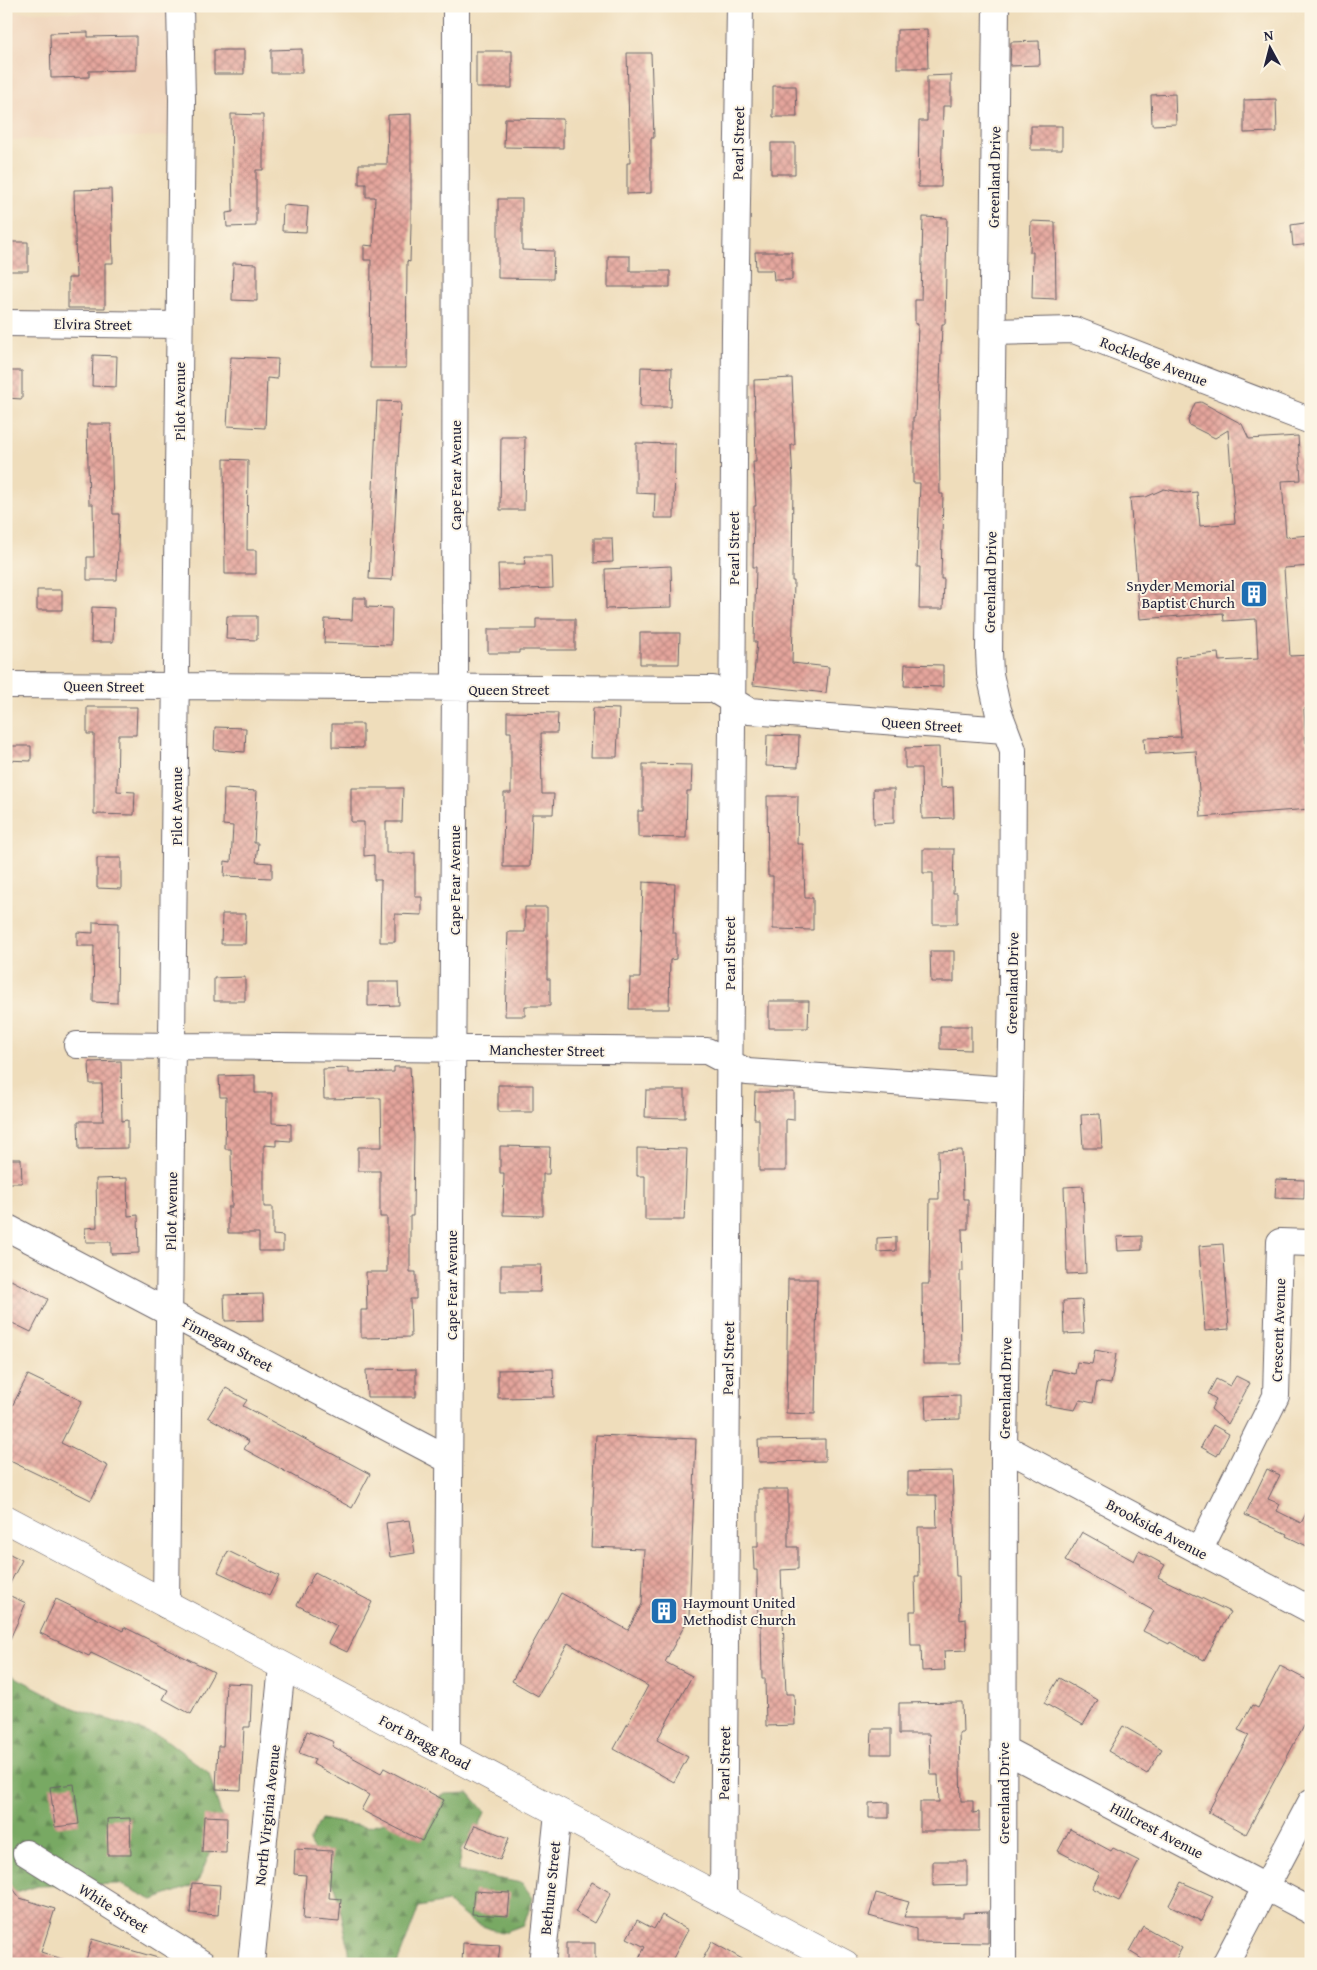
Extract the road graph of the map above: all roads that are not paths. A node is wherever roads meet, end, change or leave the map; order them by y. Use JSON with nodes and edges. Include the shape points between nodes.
{"nodes":[{"id":1,"x":180,"y":6,"type":"edge"},
{"id":2,"x":456,"y":6,"type":"edge"},
{"id":3,"x":740,"y":6,"type":"edge"},
{"id":4,"x":996,"y":6,"type":"edge"},
{"id":5,"x":6,"y":323,"type":"edge"},
{"id":6,"x":179,"y":325,"type":"junction"},
{"id":7,"x":992,"y":332,"type":"junction"},
{"id":8,"x":1311,"y":421,"type":"edge"},
{"id":9,"x":6,"y":685,"type":"edge"},
{"id":10,"x":177,"y":687,"type":"junction"},
{"id":11,"x":455,"y":689,"type":"junction"},
{"id":12,"x":731,"y":702,"type":"junction"},
{"id":13,"x":1005,"y":730,"type":"junction"},
{"id":14,"x":77,"y":1045,"type":"dead end"},
{"id":15,"x":173,"y":1046,"type":"junction"},
{"id":16,"x":453,"y":1049,"type":"junction"},
{"id":17,"x":729,"y":1063,"type":"junction"},
{"id":18,"x":1010,"y":1090,"type":"junction"},
{"id":19,"x":6,"y":1227,"type":"edge"},
{"id":20,"x":1311,"y":1243,"type":"edge"},
{"id":21,"x":170,"y":1313,"type":"junction"},
{"id":22,"x":1004,"y":1447,"type":"junction"},
{"id":23,"x":449,"y":1460,"type":"junction"},
{"id":24,"x":6,"y":1519,"type":"edge"},
{"id":25,"x":1199,"y":1551,"type":"junction"},
{"id":26,"x":166,"y":1605,"type":"junction"},
{"id":27,"x":1311,"y":1610,"type":"edge"},
{"id":28,"x":282,"y":1667,"type":"junction"},
{"id":29,"x":1002,"y":1749,"type":"junction"},
{"id":30,"x":447,"y":1754,"type":"junction"},
{"id":31,"x":1311,"y":1802,"type":"edge"},
{"id":32,"x":558,"y":1813,"type":"junction"},
{"id":33,"x":26,"y":1853,"type":"dead end"},
{"id":34,"x":1266,"y":1887,"type":"junction"},
{"id":35,"x":723,"y":1900,"type":"junction"},
{"id":36,"x":1311,"y":1910,"type":"edge"},
{"id":37,"x":202,"y":1964,"type":"edge"},
{"id":38,"x":251,"y":1964,"type":"edge"},
{"id":39,"x":542,"y":1964,"type":"edge"},
{"id":40,"x":845,"y":1964,"type":"edge"},
{"id":41,"x":1003,"y":1964,"type":"edge"},
{"id":42,"x":1225,"y":1964,"type":"edge"}],
"edges":[{"from":1,"to":6,"type":"street","name":"Pilot Avenue"},
{"from":2,"to":11,"type":"street","name":"Cape Fear Avenue"},
{"from":3,"to":12,"type":"street","name":"Pearl Street"},
{"from":4,"to":7,"type":"street","name":"Greenland Drive"},
{"from":5,"to":6,"type":"street","name":"Elvira Street"},
{"from":6,"to":10,"type":"street","name":"Pilot Avenue"},
{"from":7,"to":8,"type":"street","name":"Rockledge Avenue","via":[[1074,330]]},
{"from":7,"to":13,"type":"street","name":"Greenland Drive","via":[[989,651],[990,674]]},
{"from":9,"to":10,"type":"street","name":"Queen Street"},
{"from":10,"to":11,"type":"street","name":"Queen Street"},
{"from":10,"to":15,"type":"street","name":"Pilot Avenue"},
{"from":11,"to":12,"type":"street","name":"Queen Street","via":[[713,689]]},
{"from":11,"to":16,"type":"street","name":"Cape Fear Avenue"},
{"from":12,"to":13,"type":"street","name":"Queen Street","via":[[749,711]]},
{"from":12,"to":17,"type":"street","name":"Pearl Street"},
{"from":13,"to":18,"type":"street","name":"Greenland Drive","via":[[1013,750]]},
{"from":14,"to":15,"type":"street","name":"Manchester Street"},
{"from":15,"to":16,"type":"street","name":"Manchester Street"},
{"from":15,"to":21,"type":"street","name":"Pilot Avenue"},
{"from":16,"to":17,"type":"street","name":"Manchester Street","via":[[707,1051]]},
{"from":16,"to":23,"type":"street","name":"Cape Fear Avenue"},
{"from":17,"to":18,"type":"street","name":"Manchester Street","via":[[747,1072]]},
{"from":17,"to":35,"type":"street","name":"Pearl Street"},
{"from":18,"to":22,"type":"street","name":"Greenland Drive"},
{"from":19,"to":21,"type":"street","name":"Finnegan Street"},
{"from":20,"to":25,"type":"street","name":"Crescent Avenue","via":[[1280,1242],[1276,1396]]},
{"from":21,"to":23,"type":"street","name":"Finnegan Street"},
{"from":21,"to":26,"type":"street","name":"Pilot Avenue"},
{"from":22,"to":25,"type":"street","name":"Brookside Avenue"},
{"from":22,"to":29,"type":"street","name":"Greenland Drive"},
{"from":23,"to":30,"type":"street","name":"Cape Fear Avenue"},
{"from":24,"to":26,"type":"main road","name":"Fort Bragg Road"},
{"from":25,"to":27,"type":"street","name":"Brookside Avenue"},
{"from":26,"to":28,"type":"main road","name":"Fort Bragg Road"},
{"from":28,"to":30,"type":"main road","name":"Fort Bragg Road"},
{"from":28,"to":38,"type":"street","name":"North Virginia Avenue"},
{"from":29,"to":34,"type":"street","name":"Hillcrest Avenue"},
{"from":29,"to":41,"type":"street","name":"Greenland Drive"},
{"from":30,"to":32,"type":"main road","name":"Fort Bragg Road"},
{"from":31,"to":34,"type":"street"},
{"from":32,"to":35,"type":"main road","name":"Fort Bragg Road"},
{"from":32,"to":39,"type":"street","name":"Bethune Street"},
{"from":33,"to":37,"type":"street","name":"White Street"},
{"from":34,"to":36,"type":"street","name":"Hillcrest Avenue"},
{"from":34,"to":42,"type":"street"},
{"from":35,"to":40,"type":"main road","name":"Fort Bragg Road"}]}
